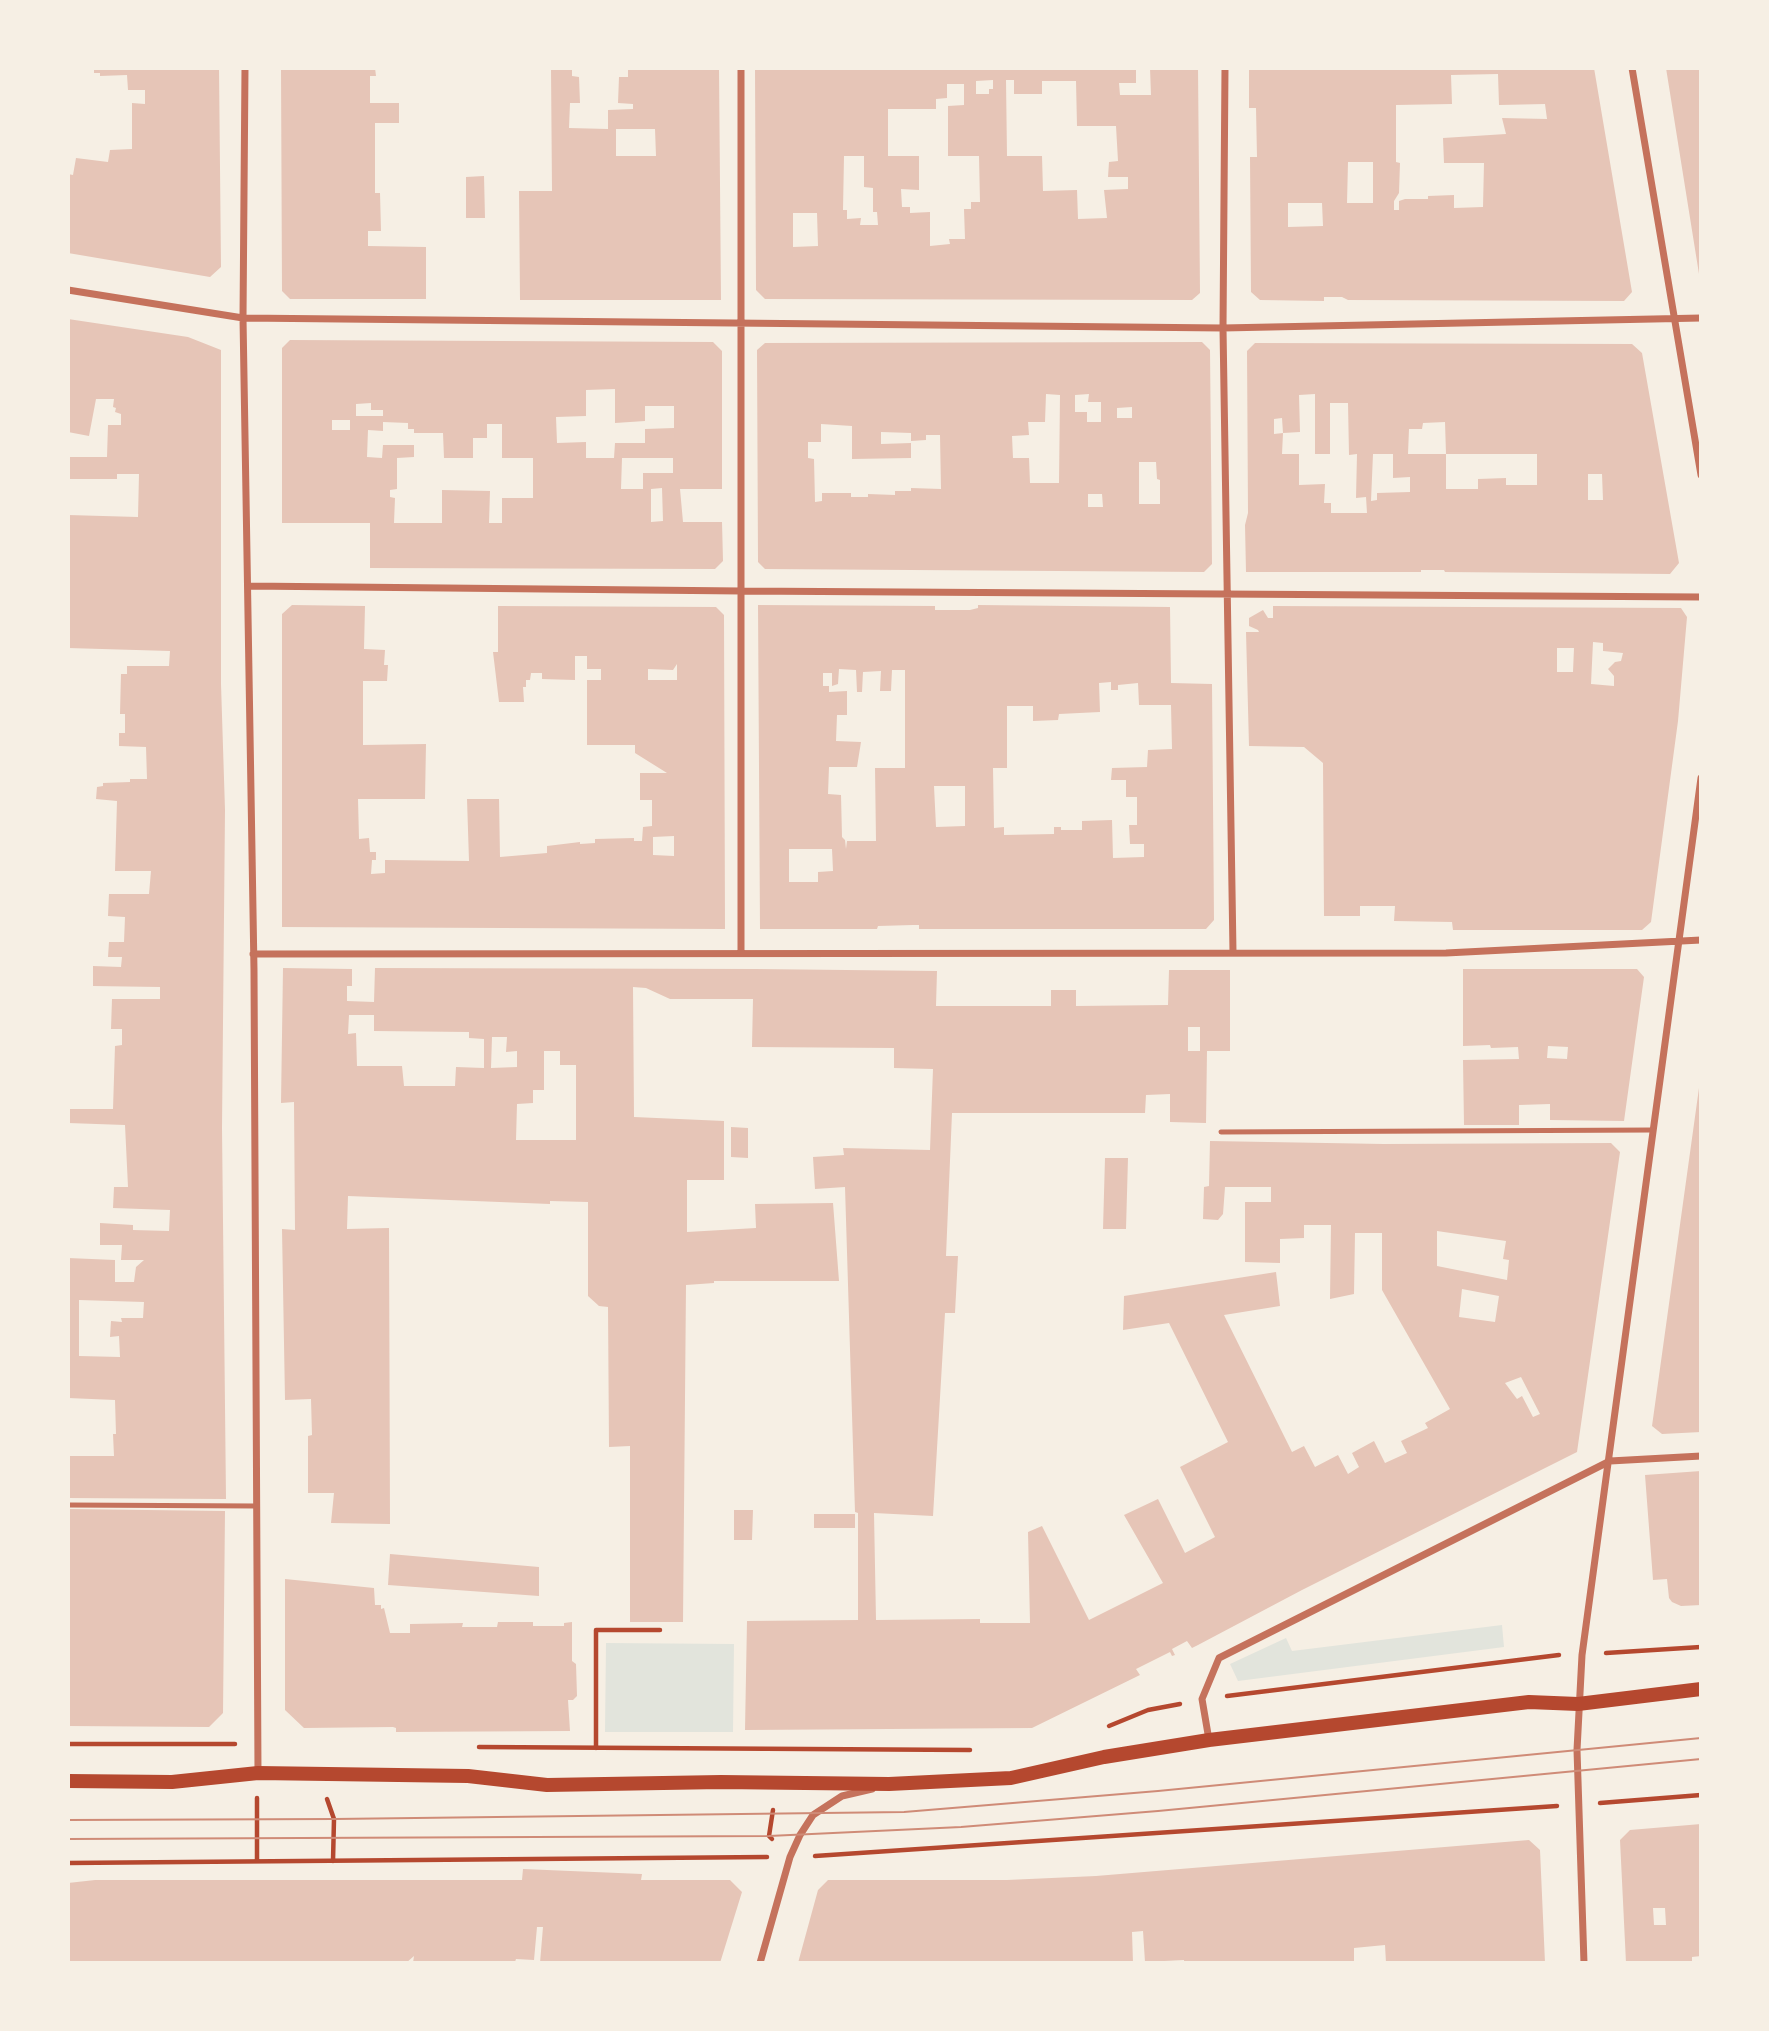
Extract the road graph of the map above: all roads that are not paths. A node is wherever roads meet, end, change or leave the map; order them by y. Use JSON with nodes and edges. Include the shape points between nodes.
{"nodes":[{"id":1,"x":245,"y":68,"type":"edge"},
{"id":2,"x":741,"y":68,"type":"edge"},
{"id":3,"x":1225,"y":68,"type":"edge"},
{"id":4,"x":1632,"y":68,"type":"edge"},
{"id":5,"x":68,"y":290,"type":"edge"},
{"id":6,"x":243,"y":318,"type":"junction"},
{"id":7,"x":1674,"y":318,"type":"junction"},
{"id":8,"x":1701,"y":318,"type":"edge"},
{"id":9,"x":742,"y":322,"type":"junction"},
{"id":10,"x":1223,"y":328,"type":"junction"},
{"id":11,"x":1701,"y":475,"type":"edge"},
{"id":12,"x":248,"y":586,"type":"junction"},
{"id":13,"x":741,"y":591,"type":"junction"},
{"id":14,"x":1228,"y":594,"type":"junction"},
{"id":15,"x":1701,"y":597,"type":"edge"},
{"id":16,"x":1701,"y":778,"type":"edge"},
{"id":17,"x":1677,"y":940,"type":"junction"},
{"id":18,"x":1701,"y":940,"type":"edge"},
{"id":19,"x":741,"y":952,"type":"junction"},
{"id":20,"x":1233,"y":953,"type":"junction"},
{"id":21,"x":253,"y":954,"type":"junction"},
{"id":22,"x":1653,"y":1130,"type":"junction"},
{"id":23,"x":1221,"y":1132,"type":"dead end"},
{"id":24,"x":1701,"y":1457,"type":"edge"},
{"id":25,"x":1610,"y":1461,"type":"junction"},
{"id":26,"x":68,"y":1505,"type":"edge"},
{"id":27,"x":256,"y":1506,"type":"junction"},
{"id":28,"x":1701,"y":1689,"type":"edge"},
{"id":29,"x":1578,"y":1704,"type":"junction"},
{"id":30,"x":1209,"y":1740,"type":"junction"},
{"id":31,"x":258,"y":1773,"type":"junction"},
{"id":32,"x":68,"y":1781,"type":"edge"},
{"id":33,"x":889,"y":1784,"type":"junction"},
{"id":34,"x":760,"y":1963,"type":"edge"},
{"id":35,"x":1584,"y":1963,"type":"edge"}],
"edges":[{"from":1,"to":6,"type":"street"},
{"from":2,"to":9,"type":"street"},
{"from":3,"to":10,"type":"street"},
{"from":4,"to":7,"type":"street"},
{"from":5,"to":6,"type":"street"},
{"from":6,"to":9,"type":"street"},
{"from":6,"to":12,"type":"street"},
{"from":7,"to":8,"type":"street"},
{"from":7,"to":10,"type":"street"},
{"from":7,"to":11,"type":"street"},
{"from":9,"to":10,"type":"street"},
{"from":9,"to":13,"type":"street"},
{"from":10,"to":14,"type":"street"},
{"from":12,"to":13,"type":"street"},
{"from":12,"to":21,"type":"street"},
{"from":13,"to":14,"type":"street"},
{"from":13,"to":19,"type":"street"},
{"from":14,"to":15,"type":"street"},
{"from":14,"to":20,"type":"street"},
{"from":16,"to":17,"type":"street"},
{"from":17,"to":18,"type":"street"},
{"from":17,"to":20,"type":"street","via":[[1446,953]]},
{"from":17,"to":22,"type":"street"},
{"from":19,"to":20,"type":"street"},
{"from":19,"to":21,"type":"street"},
{"from":21,"to":27,"type":"street"},
{"from":22,"to":23,"type":"lane"},
{"from":22,"to":25,"type":"street"},
{"from":24,"to":25,"type":"street"},
{"from":25,"to":29,"type":"street"},
{"from":25,"to":30,"type":"street","via":[[1219,1658],[1202,1699]]},
{"from":26,"to":27,"type":"lane"},
{"from":27,"to":31,"type":"street"},
{"from":28,"to":29,"type":"main road"},
{"from":29,"to":30,"type":"main road","via":[[1529,1702]]},
{"from":29,"to":35,"type":"street"},
{"from":30,"to":33,"type":"main road","via":[[1011,1778]]},
{"from":31,"to":32,"type":"main road","via":[[172,1782]]},
{"from":31,"to":33,"type":"main road","via":[[468,1776],[547,1785]]},
{"from":33,"to":34,"type":"street","via":[[842,1796],[813,1815],[790,1857]]}]}
